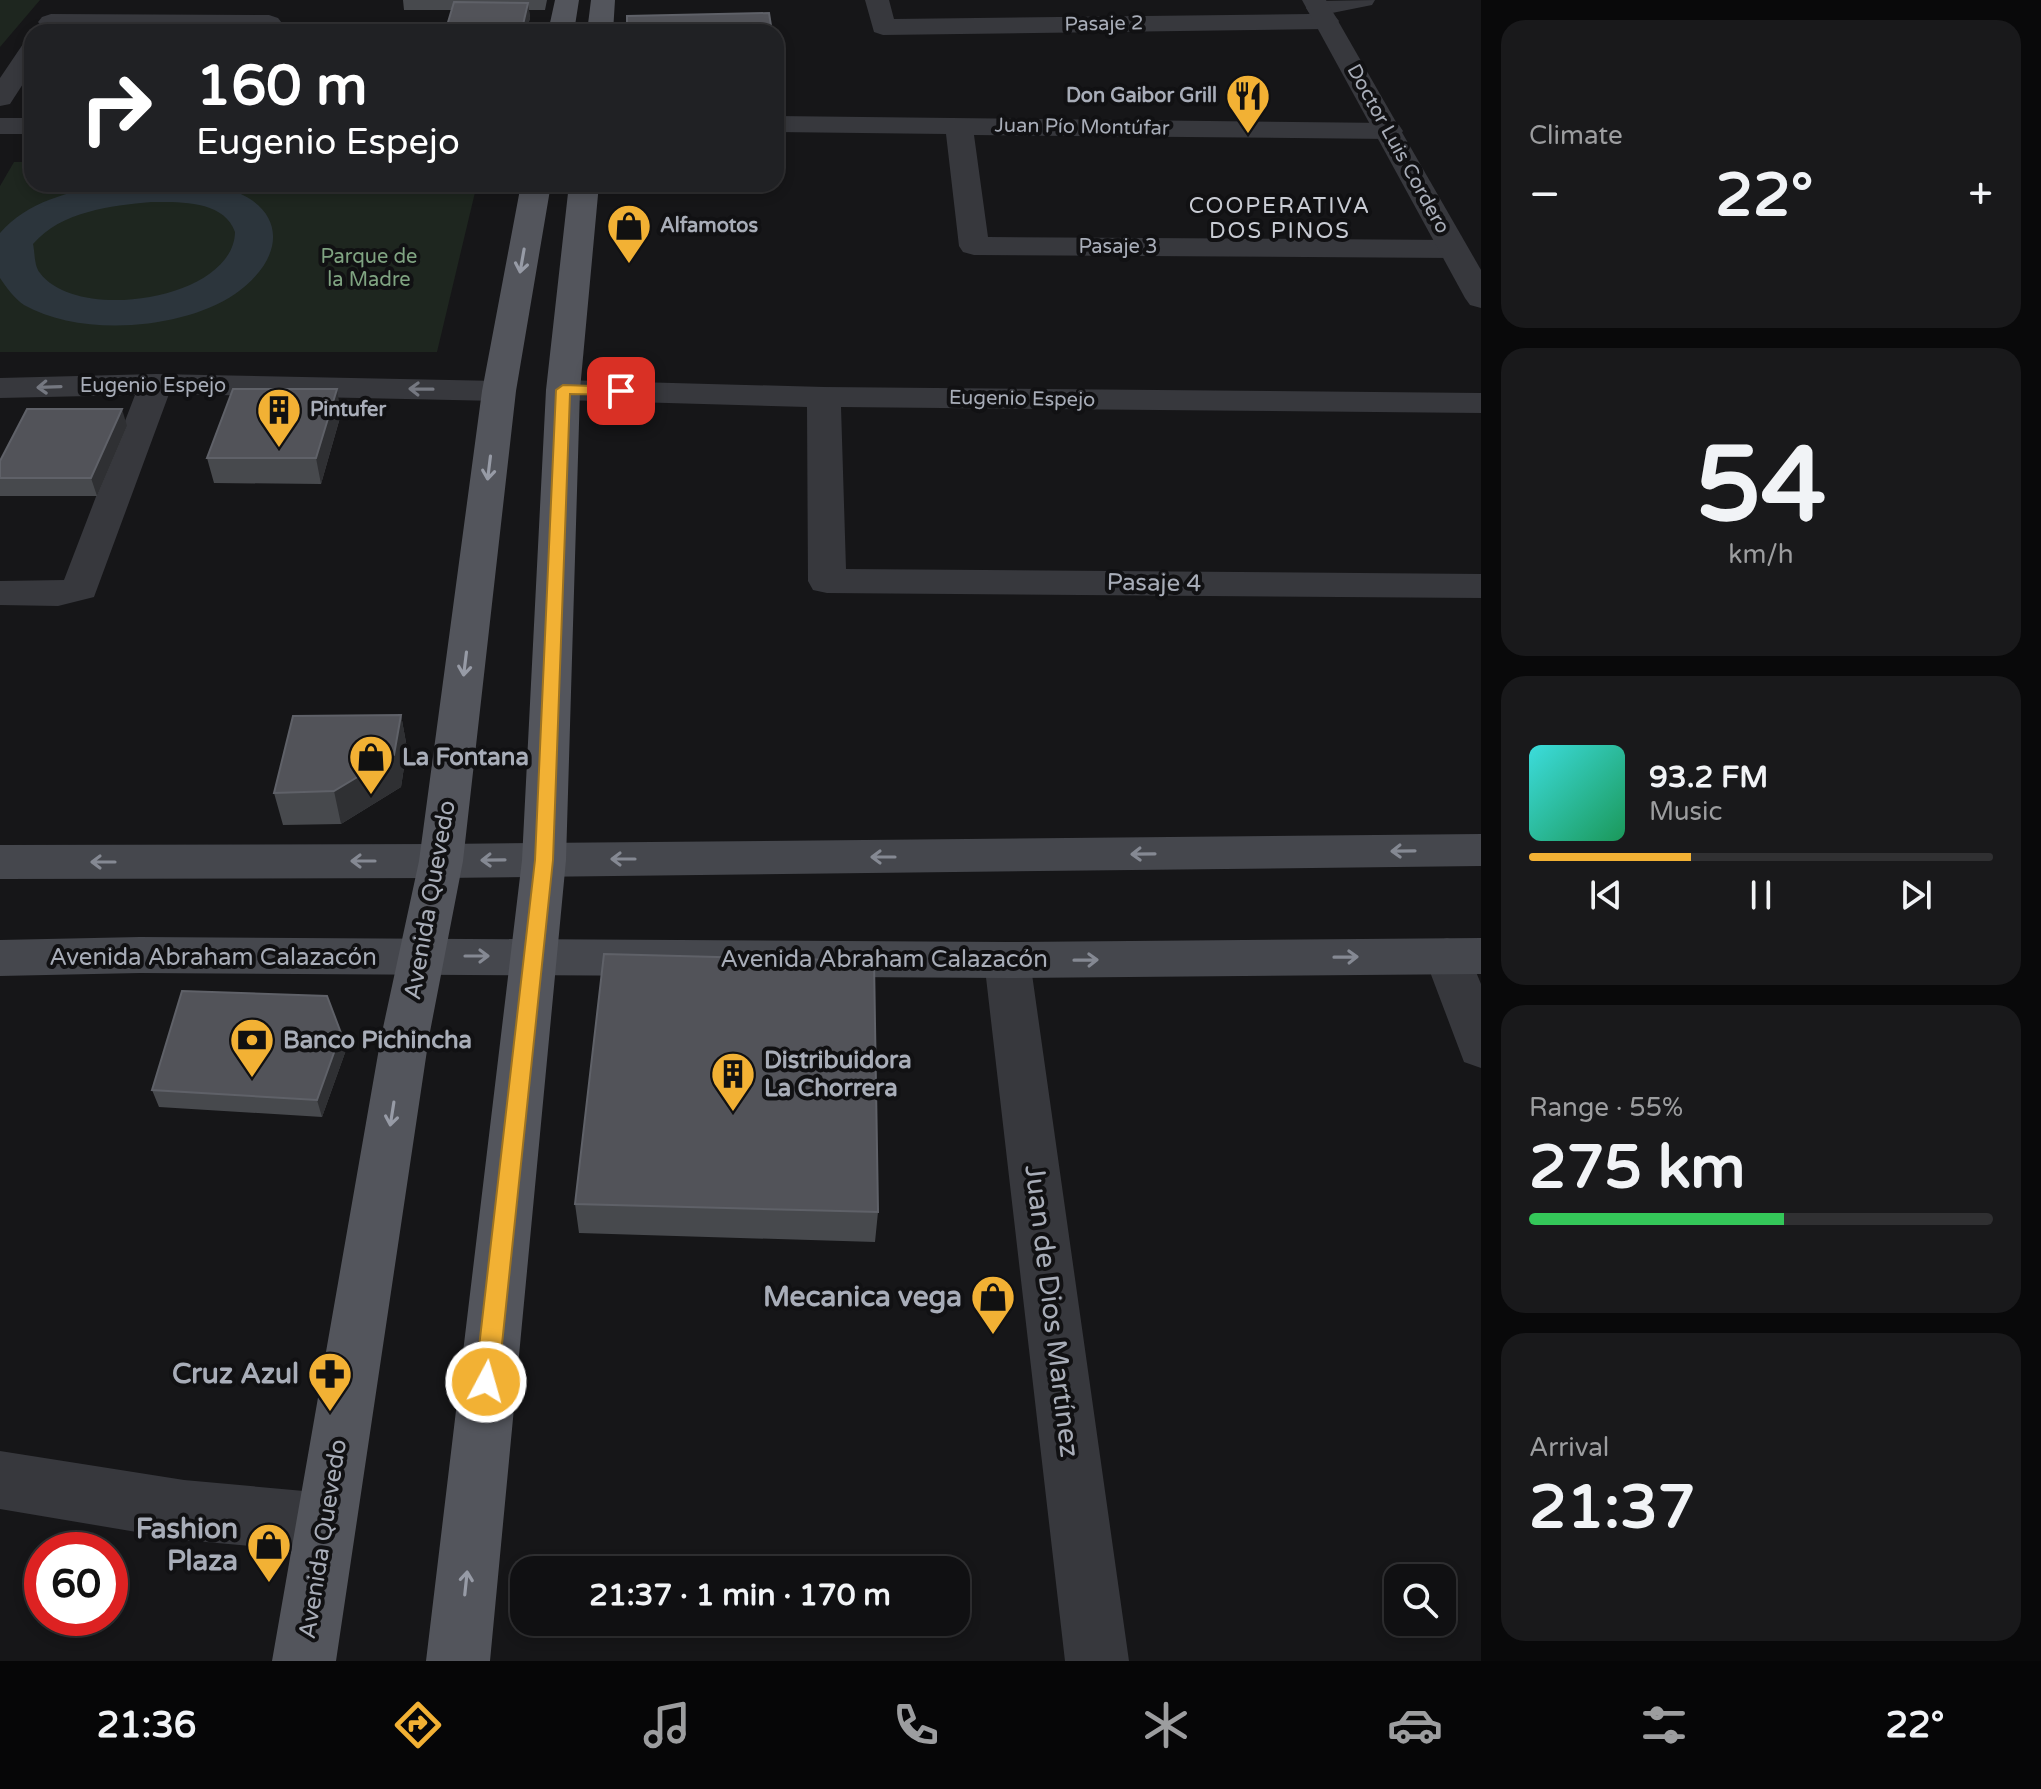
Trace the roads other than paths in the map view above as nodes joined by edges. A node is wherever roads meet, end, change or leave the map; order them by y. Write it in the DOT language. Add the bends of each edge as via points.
graph roads {
  1 [pos="66,0"];
  2 [pos="567,0"];
  3 [pos="603,0"];
  4 [pos="877,0"];
  5 [pos="1363,0"];
  6 [pos="1319,10"];
  7 [pos="269,23"];
  8 [pos="50,24"];
  9 [pos="214,24"];
  10 [pos="562,24"];
  11 [pos="601,24"];
  12 [pos="24,62"];
  13 [pos="0,98"];
  14 [pos="784,124"];
  15 [pos="0,126"];
  16 [pos="24,126"];
  17 [pos="959,126"];
  18 [pos="1389,131"];
  19 [pos="535,192"];
  20 [pos="583,192"];
  21 [pos="1453,249"];
  22 [pos="1481,298"];
  23 [pos="156,384"];
  24 [pos="0,388"];
  25 [pos="563,390"];
  26 [pos="499,391"];
  27 [pos="824,397"];
  28 [pos="1481,403"];
  29 [pos="1481,586"];
  30 [pos="0,593"];
  31 [pos="1481,850"];
  32 [pos="544,860"];
  33 [pos="441,861"];
  34 [pos="0,862"];
  35 [pos="423,956"];
  36 [pos="532,956"];
  37 [pos="1464,956"];
  38 [pos="0,958"];
  39 [pos="1007,960"];
  40 [pos="1481,1048"];
  41 [pos="0,1480"];
  42 [pos="326,1523"];
  43 [pos="304,1661"];
  44 [pos="458,1661"];
  45 [pos="1097,1661"];
  1 -- 8 [label="street"];
  2 -- 10 [label="main road"];
  3 -- 11 [label="main road"];
  4 -- 6 [label="street, Pasaje 2" via="883,27"];
  5 -- 6 [label="street, Pasaje 2"];
  6 -- 18 [label="street, Doctor Luis Cordero"];
  7 -- 9 [label="street"];
  12 -- 13 [label="street"];
  14 -- 17 [label="street, Juan Pío Montúfar"];
  15 -- 16 [label="street"];
  17 -- 18 [label="street, Juan Pío Montúfar"];
  17 -- 21 [label="street, Pasaje 3" via="974,246"];
  18 -- 21 [label="street, Doctor Luis Cordero"];
  19 -- 26 [label="main road, Avenida Quevedo, one-way"];
  20 -- 25 [label="main road"];
  21 -- 22 [label="street, Doctor Luis Cordero"];
  23 -- 24 [label="street, Eugenio Espejo, one-way"];
  26 -- 23 [label="street, Eugenio Espejo, one-way"];
  23 -- 30 [label="street" via="80,588 58,594"];
  25 -- 27 [label="street, Eugenio Espejo"];
  25 -- 32 [label="main road"];
  26 -- 33 [label="main road, Avenida Quevedo, one-way"];
  27 -- 28 [label="street, Eugenio Espejo"];
  27 -- 29 [label="street, Pasaje 4" via="827,581"];
  31 -- 32 [label="main road, one-way"];
  32 -- 33 [label="main road, one-way"];
  32 -- 36 [label="main road"];
  33 -- 34 [label="main road, one-way"];
  33 -- 35 [label="main road, Avenida Quevedo"];
  35 -- 36 [label="main road, Avenida Abraham Calazacón, one-way"];
  35 -- 38 [label="main road, Avenida Abraham Calazacón"];
  35 -- 42 [label="main road, Avenida Quevedo, one-way" via="405,1037"];
  36 -- 39 [label="main road, Avenida Abraham Calazacón"];
  44 -- 36 [label="main road, one-way"];
  39 -- 37 [label="main road, Avenida Abraham Calazacón, one-way"];
  37 -- 40 [label="street"];
  39 -- 45 [label="street, Juan de Dios Martínez"];
  41 -- 42 [label="street" via="184,1510"];
  42 -- 43 [label="main road, Avenida Quevedo"];
}
